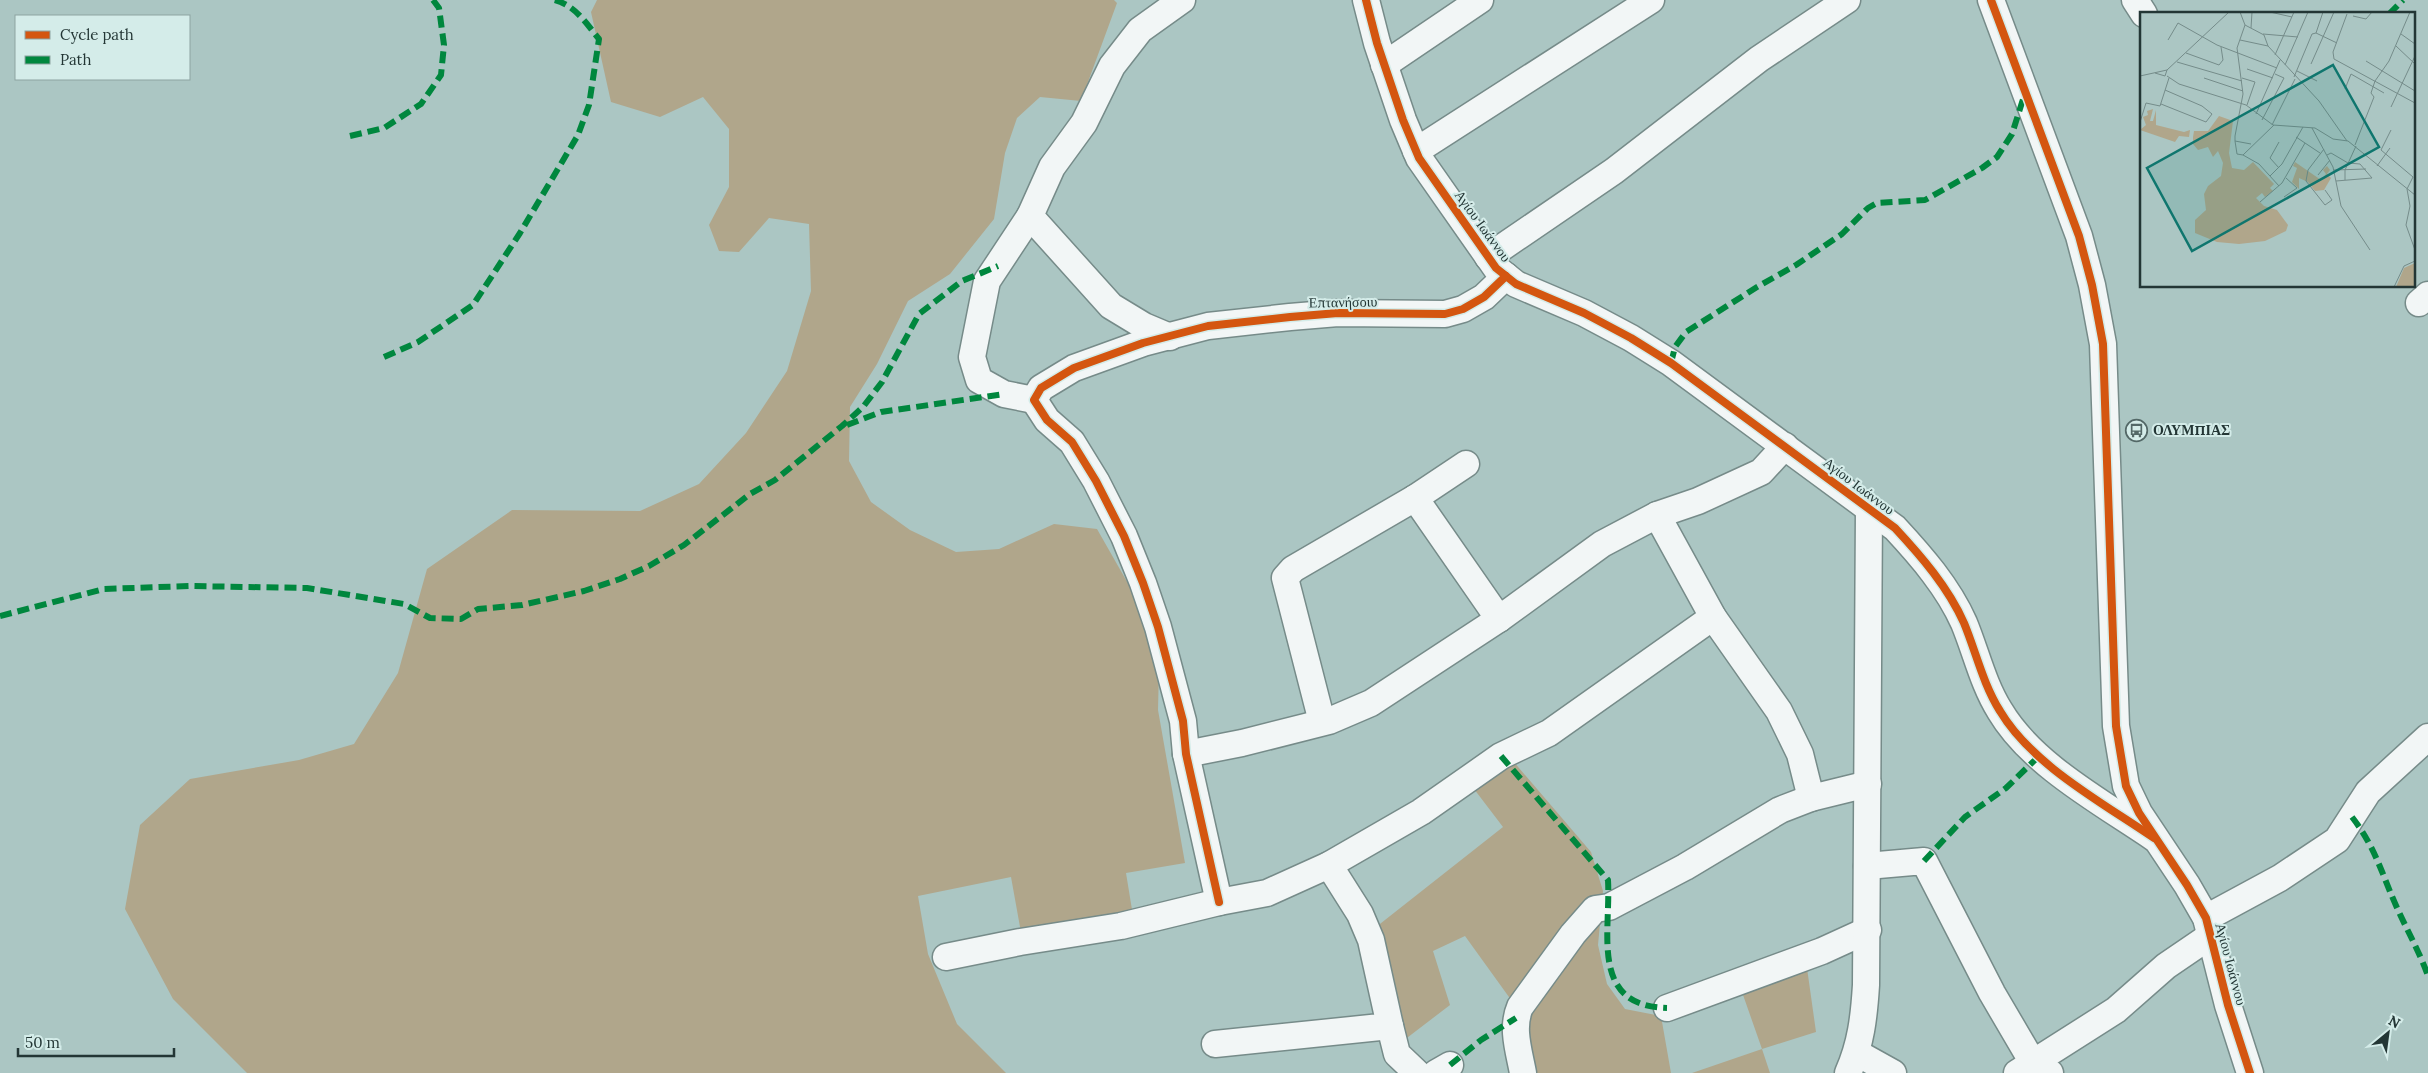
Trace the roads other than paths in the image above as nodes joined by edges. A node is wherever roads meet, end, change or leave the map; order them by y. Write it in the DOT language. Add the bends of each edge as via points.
graph roads {
  1 [pos="1182,0"];
  2 [pos="1366,0"];
  3 [pos="1480,0"];
  4 [pos="1650,0"];
  5 [pos="1847,0"];
  6 [pos="1991,0"];
  7 [pos="2135,0"];
  8 [pos="2143,12"];
  9 [pos="1384,65"];
  10 [pos="1416,151"];
  11 [pos="1030,216"];
  12 [pos="1488,257"];
  13 [pos="1506,276"];
  14 [pos="1170,337"];
  15 [pos="1034,400"];
  16 [pos="1785,446"];
  17 [pos="1466,464"];
  18 [pos="1416,498"];
  19 [pos="1869,508"];
  20 [pos="1657,515"];
  21 [pos="1713,618"];
  22 [pos="1499,619"];
  23 [pos="1322,722"];
  24 [pos="2428,737"];
  25 [pos="1186,754"];
  26 [pos="1868,784"];
  27 [pos="1811,798"];
  28 [pos="2154,838"];
  29 [pos="1329,865"];
  30 [pos="1867,866"];
  31 [pos="1219,902"];
  32 [pos="2208,927"];
  33 [pos="1868,930"];
  34 [pos="946,957"];
  35 [pos="1668,1008"];
  36 [pos="1390,1026"];
  37 [pos="1215,1044"];
  38 [pos="1852,1063"];
  39 [pos="2034,1070"];
  40 [pos="1416,1073"];
  41 [pos="1523,1073"];
  42 [pos="1893,1073"];
  43 [pos="2250,1073"];
  1 -- 11 [label="street" via="1140,30 1112,66 1084,123 1052,167"];
  2 -- 9 [label="street, Αγίου Ιωάννου"];
  3 -- 9 [label="street"];
  4 -- 10 [label="street"];
  5 -- 12 [label="street" via="1759,59 1614,171"];
  6 -- 28 [label="street" via="2079,236 2102,336 2116,726 2126,786"];
  7 -- 8 [label="street"];
  9 -- 10 [label="street, Αγίου Ιωάννου"];
  10 -- 12 [label="street, Αγίου Ιωάννου"];
  11 -- 14 [label="street" via="1111,306"];
  11 -- 15 [label="street" via="987,281 972,357 979,380 1004,394"];
  12 -- 13 [label="street, Αγίου Ιωάννου"];
  13 -- 14 [label="street, Επτανήσοιυ" via="1484,296 1463,309 1445,314 1290,316 1208,326"];
  13 -- 16 [label="street, Αγίου Ιωάννου" via="1516,284 1584,313 1631,338"];
  14 -- 15 [label="street, Επτανήσοιυ" via="1143,343 1074,368 1041,388"];
  15 -- 25 [label="street" via="1047,420 1072,442 1124,536 1158,627 1182,721"];
  16 -- 19 [label="street, Αγίου Ιωάννου"];
  16 -- 20 [label="street" via="1761,472 1698,501"];
  17 -- 18 [label="street"];
  18 -- 22 [label="street"];
  18 -- 23 [label="street" via="1293,569 1286,578"];
  19 -- 26 [label="street"];
  19 -- 28 [label="street, Αγίου Ιωάννου" via="1895,528 1924,559 1947,593 1963,622 2000,711 2020,739 2080,788"];
  20 -- 21 [label="street"];
  20 -- 22 [label="street" via="1602,544"];
  21 -- 27 [label="street" via="1779,711 1800,754"];
  21 -- 29 [label="street" via="1550,733 1501,756 1421,812"];
  22 -- 23 [label="street" via="1371,703"];
  23 -- 25 [label="street" via="1242,744"];
  24 -- 32 [label="street" via="2368,792 2338,840"];
  25 -- 31 [label="street"];
  26 -- 27 [label="street"];
  26 -- 30 [label="street"];
  27 -- 41 [label="street" via="1758,822 1685,867 1609,906 1595,909 1520,1007 1516,1028"];
  28 -- 32 [label="street, Αγίου Ιωάννου" via="2187,884"];
  29 -- 31 [label="street" via="1267,893"];
  29 -- 36 [label="street" via="1360,914 1371,940"];
  30 -- 33 [label="street"];
  30 -- 39 [label="street" via="1924,861"];
  31 -- 34 [label="street" via="1121,926"];
  32 -- 39 [label="street" via="2116,1010"];
  32 -- 43 [label="street, Αγίου Ιωάννου"];
  33 -- 35 [label="street" via="1822,951"];
  33 -- 38 [label="street" via="1864,1021"];
  36 -- 37 [label="street"];
  36 -- 40 [label="street" via="1397,1054"];
  38 -- 42 [label="street"];
}
